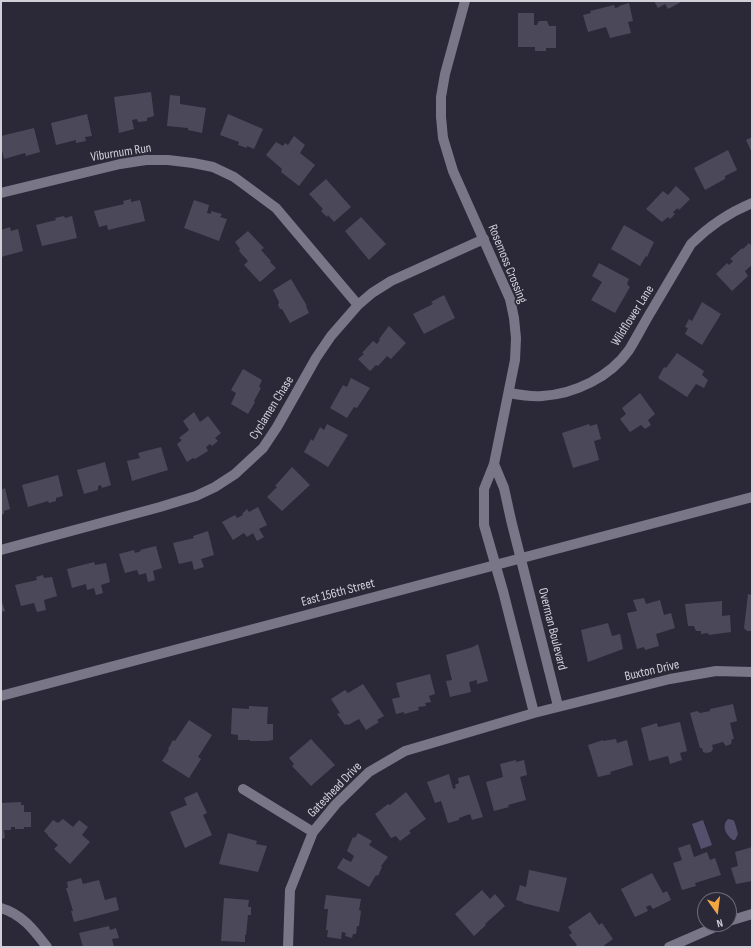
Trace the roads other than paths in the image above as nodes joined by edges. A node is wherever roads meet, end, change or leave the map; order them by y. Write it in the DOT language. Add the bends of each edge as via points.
graph roads {
  1 [pos="465,1"];
  2 [pos="1,192"];
  3 [pos="752,204"];
  4 [pos="484,239"];
  5 [pos="358,305"];
  6 [pos="509,393"];
  7 [pos="494,464"];
  8 [pos="752,497"];
  9 [pos="1,550"];
  10 [pos="521,558"];
  11 [pos="495,565"];
  12 [pos="752,672"];
  13 [pos="1,696"];
  14 [pos="558,706"];
  15 [pos="534,713"];
  16 [pos="243,789"];
  17 [pos="313,832"];
  18 [pos="1,908"];
  19 [pos="752,914"];
  20 [pos="737,919"];
  21 [pos="704,932"];
  22 [pos="47,947"];
  23 [pos="288,947"];
  24 [pos="669,947"];
  1 -- 4 [label="street, Rosemoss Crossing" via="445,74 441,117 443,138 453,171"];
  2 -- 5 [label="street, Viburnum Run" via="146,160 168,160 213,167 234,177 276,208"];
  3 -- 6 [label="street, Wildflower Lane" via="718,220 691,244 628,350 599,378 558,394 528,396"];
  4 -- 5 [label="street, Cyclamen Chase" via="392,281"];
  4 -- 6 [label="street, Rosemoss Crossing" via="510,299 514,318 515,360"];
  5 -- 9 [label="street, Cyclamen Chase" via="316,358 263,448 235,474 196,496"];
  6 -- 7 [label="street, Rosemoss Crossing"];
  7 -- 10 [label="street, Overman Boulevard" via="504,488"];
  7 -- 11 [label="street, Rosemoss Crossing" via="484,489 484,525"];
  8 -- 10 [label="street, East 156th Street"];
  10 -- 11 [label="street, East 156th Street"];
  10 -- 14 [label="street, Overman Boulevard"];
  11 -- 13 [label="street, East 156th Street"];
  11 -- 15 [label="street, Rosemoss Crossing"];
  12 -- 14 [label="street, Buxton Drive" via="716,671 670,679"];
  14 -- 15 [label="street, Gateshead Drive"];
  15 -- 17 [label="street, Gateshead Drive" via="405,751 369,772 336,804"];
  16 -- 17 [label="street"];
  17 -- 23 [label="street, Gateshead Drive" via="290,890"];
  18 -- 22 [label="street" via="29,924"];
  19 -- 20 [label="street"];
  21 -- 24 [label="street"];
}
